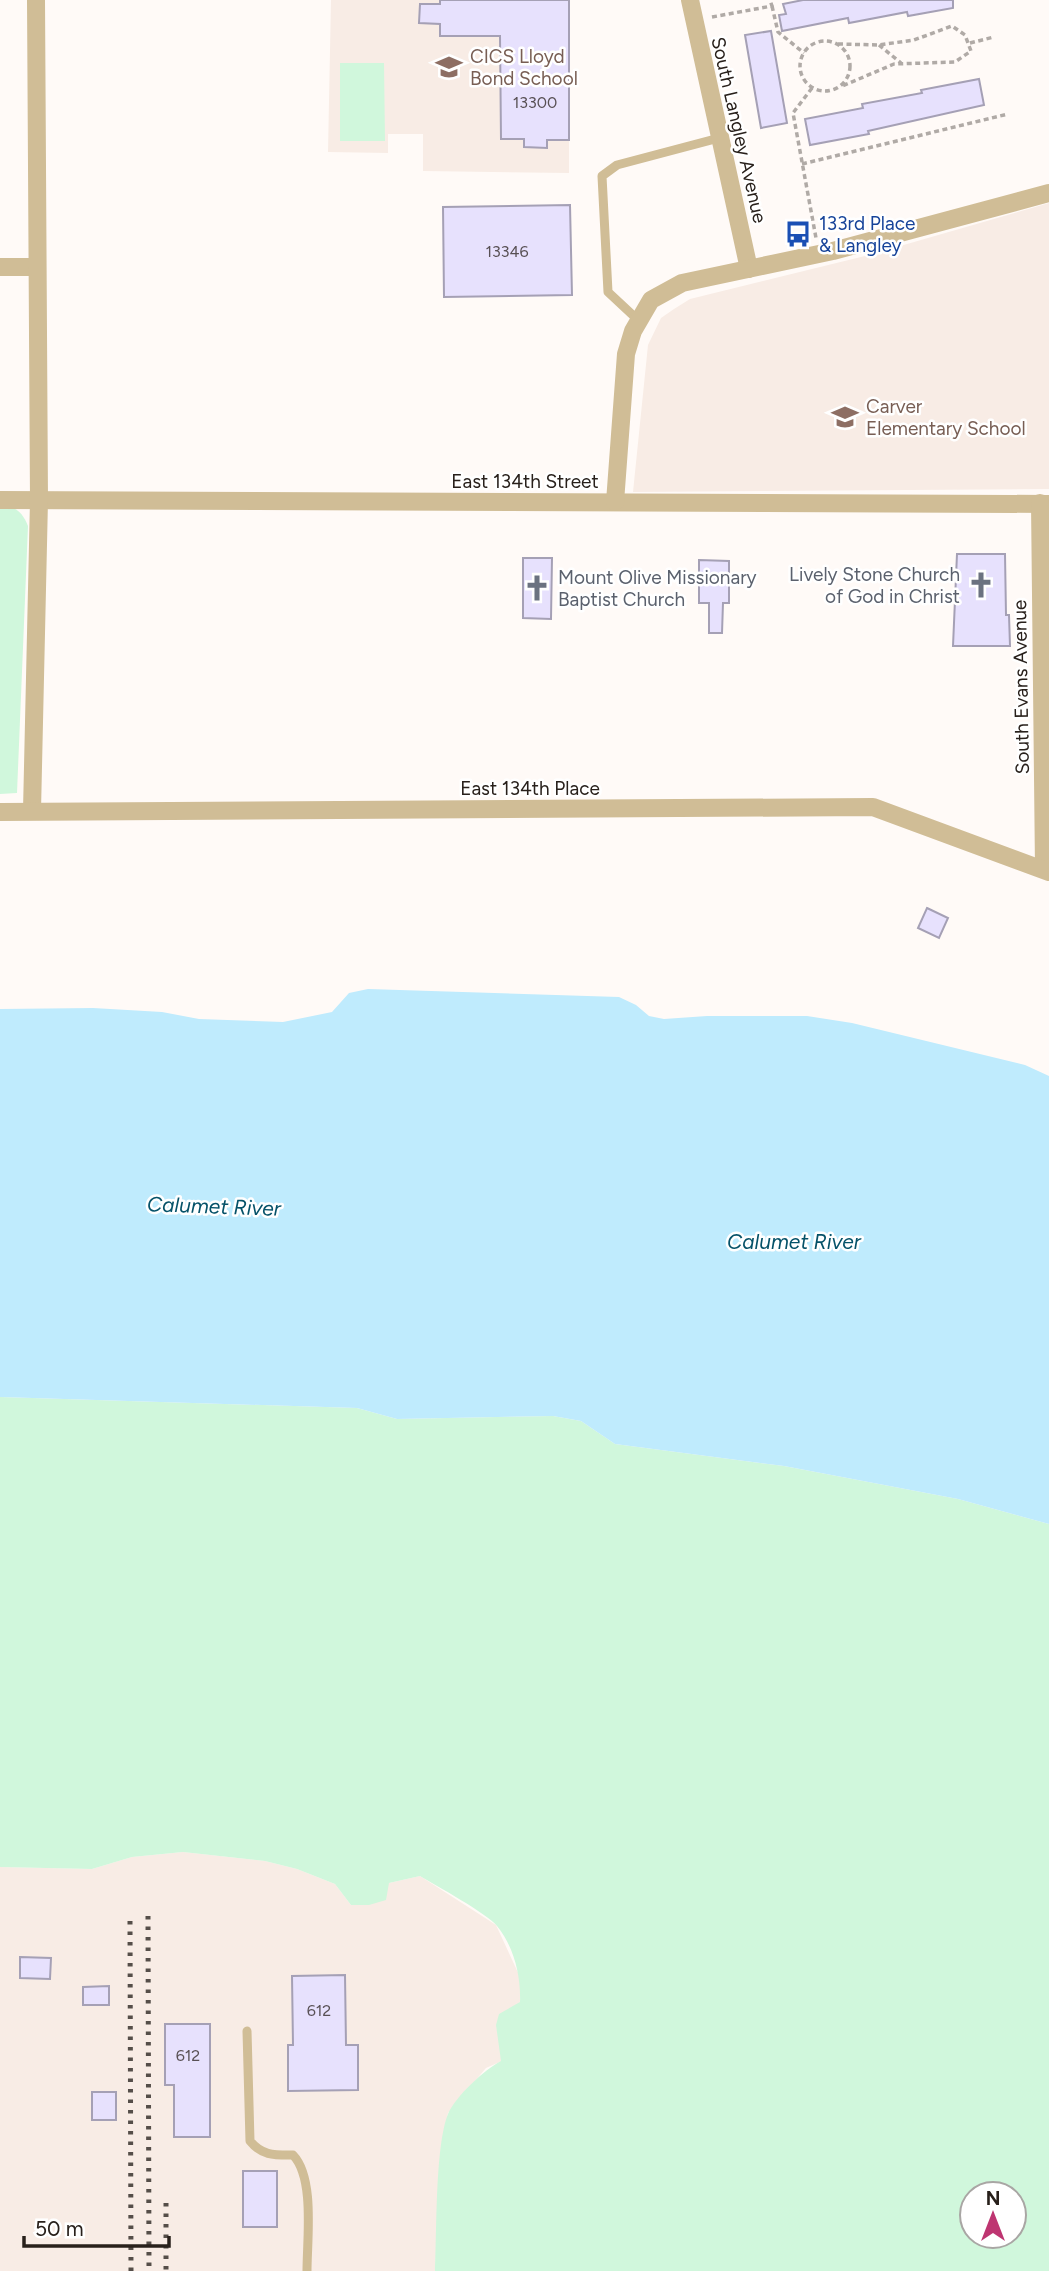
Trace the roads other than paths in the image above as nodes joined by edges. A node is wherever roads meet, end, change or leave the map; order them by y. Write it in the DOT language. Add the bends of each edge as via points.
graph roads {
  1 [pos="36,0"];
  2 [pos="690,0"];
  3 [pos="719,138"];
  4 [pos="1049,193"];
  5 [pos="0,267"];
  6 [pos="35,267"];
  7 [pos="749,269"];
  8 [pos="638,320"];
  9 [pos="0,500"];
  10 [pos="39,500"];
  11 [pos="615,502"];
  12 [pos="1044,503"];
  13 [pos="32,811"];
  14 [pos="0,812"];
  15 [pos="1046,871"];
  16 [pos="247,2031"];
  17 [pos="307,2271"];
  1 -- 6 [label="street"];
  2 -- 3 [label="street, South Langley Avenue"];
  3 -- 7 [label="street, South Langley Avenue"];
  3 -- 8 [label="lane" via="617,165 602,176 608,292"];
  4 -- 7 [label="street"];
  5 -- 6 [label="street"];
  6 -- 10 [label="street"];
  7 -- 8 [label="street" via="664,291 651,300"];
  8 -- 11 [label="street" via="626,354"];
  9 -- 10 [label="street, East 134th Street"];
  10 -- 11 [label="street, East 134th Street"];
  10 -- 13 [label="street"];
  11 -- 12 [label="street, East 134th Street"];
  12 -- 15 [label="street, South Evans Avenue"];
  13 -- 14 [label="street, East 134th Place"];
  13 -- 15 [label="street, East 134th Place" via="873,807"];
  16 -- 17 [label="lane" via="250,2141 258,2150 293,2155 300,2162 306,2177"];
}
